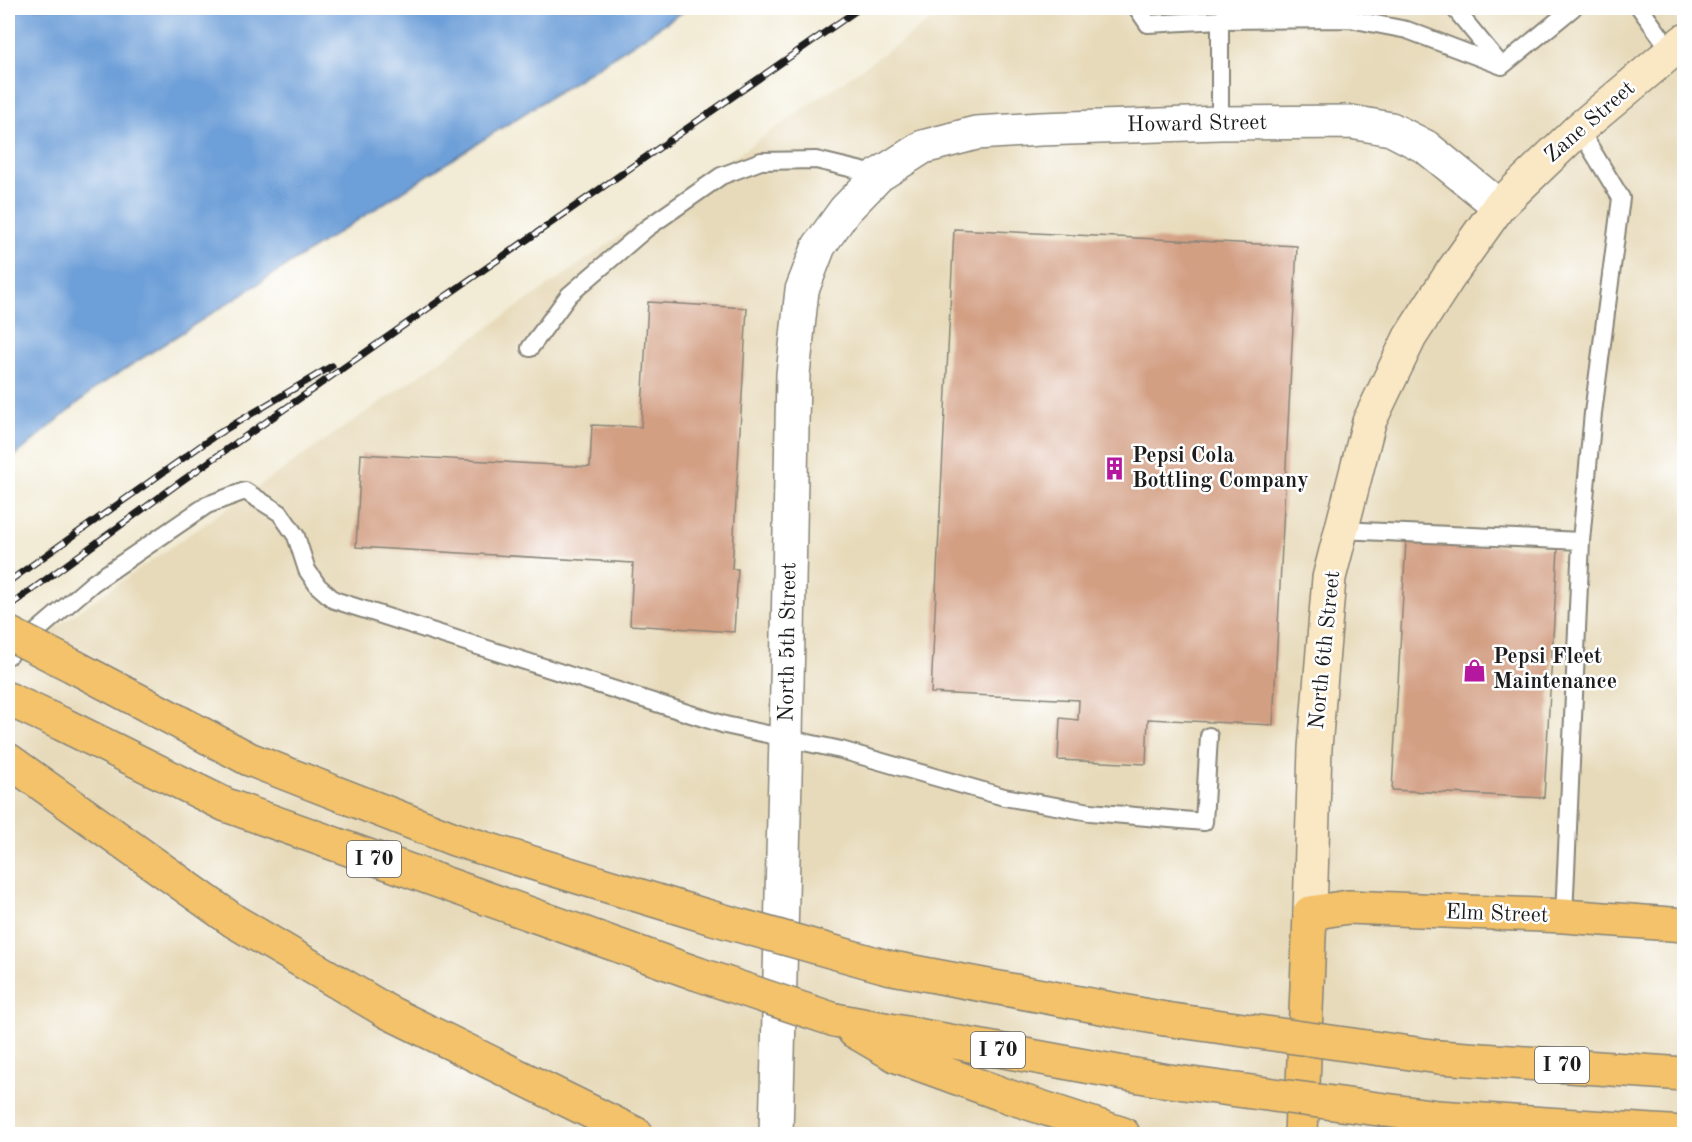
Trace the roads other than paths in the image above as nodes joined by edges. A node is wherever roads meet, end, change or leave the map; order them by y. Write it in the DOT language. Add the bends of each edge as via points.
graph roads {
  1 [pos="1137,8"];
  2 [pos="1235,8"];
  3 [pos="1454,8"];
  4 [pos="1573,8"];
  5 [pos="1640,8"];
  6 [pos="1220,20"];
  7 [pos="1678,46"];
  8 [pos="1502,66"];
  9 [pos="1220,123"];
  10 [pos="1579,129"];
  11 [pos="879,175"];
  12 [pos="1498,206"];
  13 [pos="530,348"];
  14 [pos="1340,530"];
  15 [pos="1581,541"];
  16 [pos="8,633"];
  17 [pos="8,656"];
  18 [pos="8,699"];
  19 [pos="1209,736"];
  20 [pos="786,737"];
  21 [pos="13,764"];
  22 [pos="1310,913"];
  23 [pos="1564,916"];
  24 [pos="1684,925"];
  25 [pos="835,1020"];
  26 [pos="1684,1074"];
  27 [pos="1684,1132"];
  28 [pos="636,1134"];
  29 [pos="776,1134"];
  30 [pos="1123,1134"];
  31 [pos="1301,1134"];
  1 -- 6 [label="lane" via="1148,24"];
  2 -- 6 [label="lane"];
  3 -- 8 [label="lane"];
  4 -- 8 [label="lane"];
  5 -- 7 [label="lane"];
  6 -- 8 [label="lane" via="1350,20 1407,30"];
  6 -- 9 [label="lane"];
  7 -- 10 [label="main road, Zane Street"];
  9 -- 11 [label="street, Howard Street" via="976,133 923,147"];
  9 -- 12 [label="street, Howard Street" via="1351,122 1390,129 1426,147"];
  10 -- 12 [label="main road, Zane Street"];
  10 -- 15 [label="lane" via="1620,198"];
  11 -- 13 [label="lane" via="816,160 761,161 721,176 647,228 569,296"];
  11 -- 20 [label="street, North 5th Street" via="845,210 819,246 801,290 793,374"];
  12 -- 14 [label="main road, North 6th Street" via="1410,337 1388,380 1369,422"];
  14 -- 15 [label="lane"];
  14 -- 22 [label="main road, North 6th Street" via="1329,578 1316,737"];
  15 -- 23 [label="lane"];
  16 -- 26 [label="main road, I 70, bridge" via="249,759 454,839 887,967 1165,1019 1439,1057"];
  17 -- 20 [label="lane" via="93,583 207,505 245,491 280,513 296,536 307,570 334,600 725,725"];
  18 -- 25 [label="main road, I 70, bridge" via="226,806"];
  19 -- 20 [label="lane" via="1204,822 1090,812 1004,797"];
  20 -- 29 [label="street, North 5th Street"];
  21 -- 28 [label="main road" via="234,921 388,1012"];
  22 -- 23 [label="main road, Elm Street" via="1348,908"];
  22 -- 31 [label="main road, North 6th Street"];
  23 -- 24 [label="main road, Elm Street"];
  25 -- 27 [label="main road, I 70, bridge" via="1162,1080 1438,1117"];
  25 -- 30 [label="main road" via="897,1056"];
}
